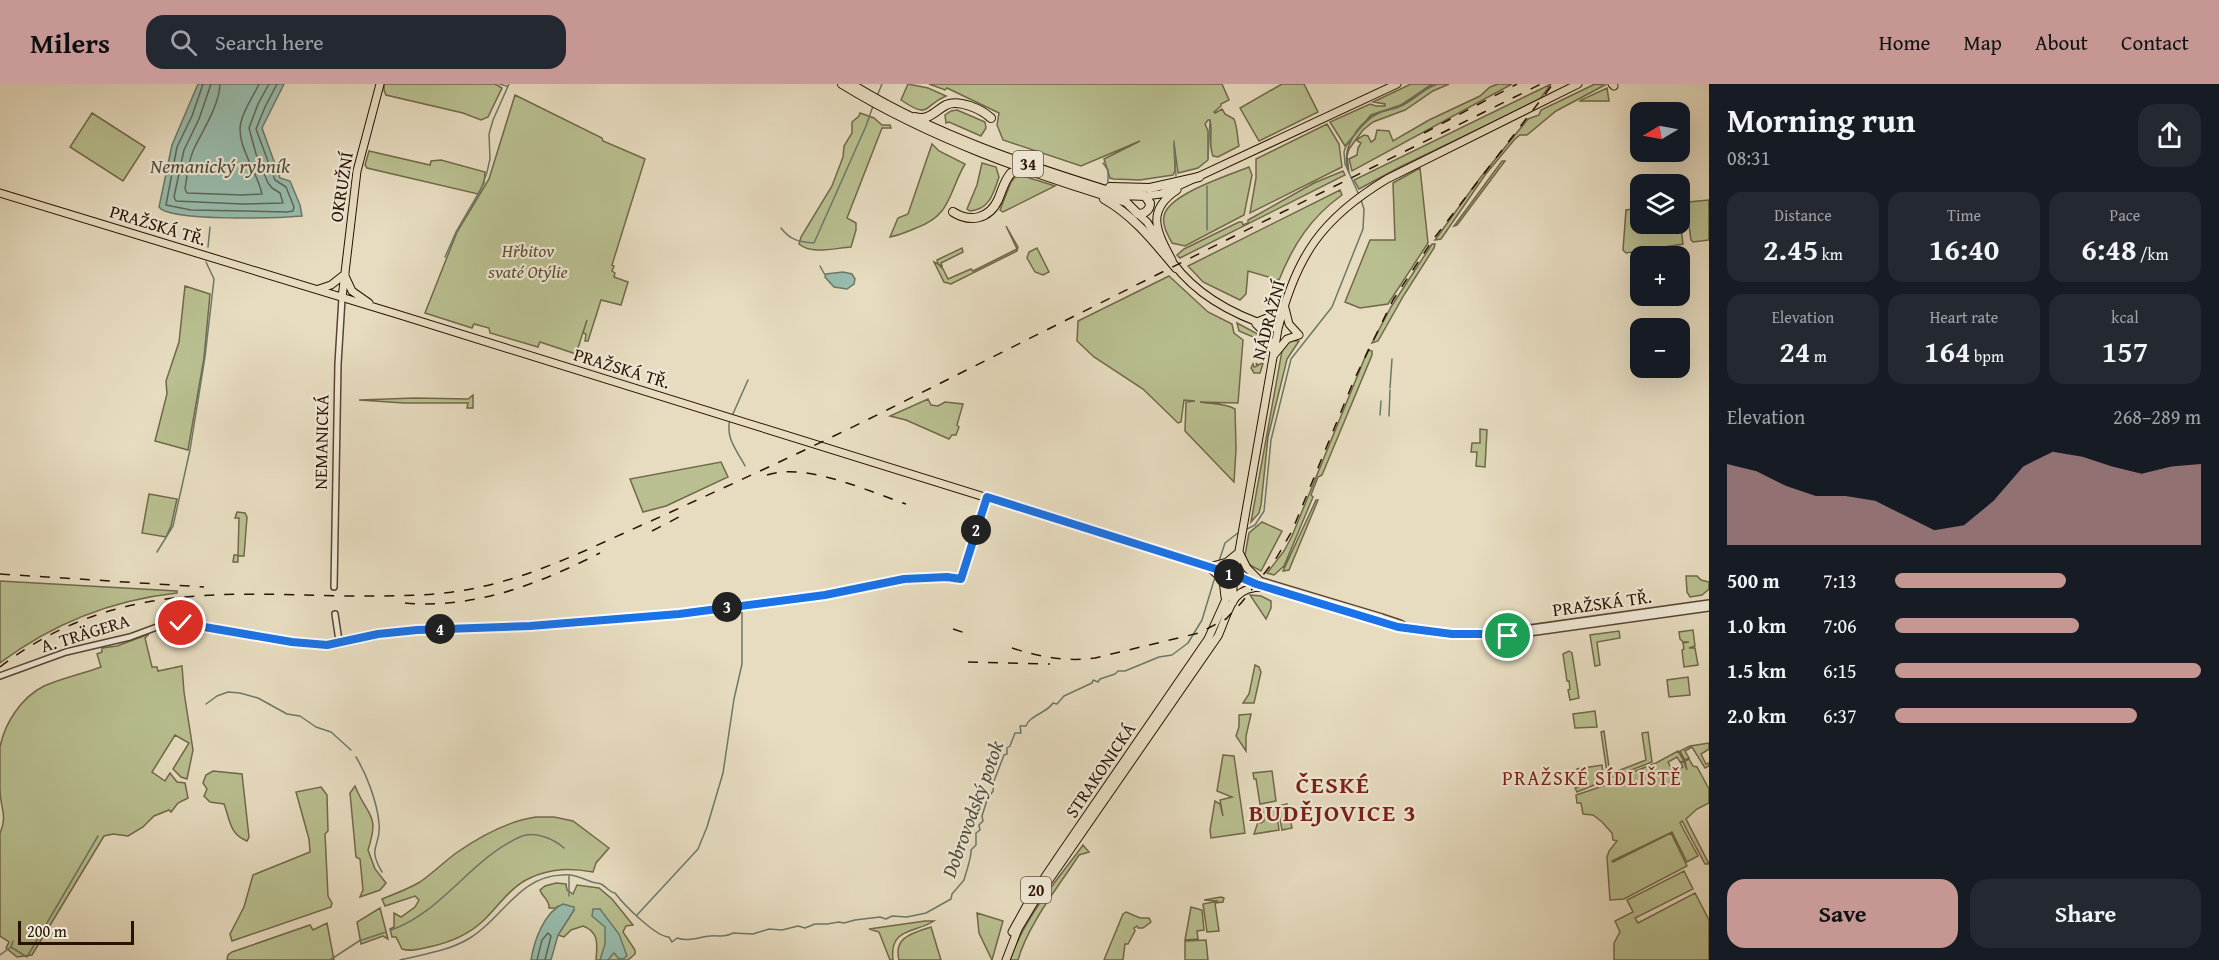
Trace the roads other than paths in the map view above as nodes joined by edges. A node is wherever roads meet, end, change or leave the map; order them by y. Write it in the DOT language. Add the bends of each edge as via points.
graph roads {
  1 [pos="380,84"];
  2 [pos="843,84"];
  3 [pos="851,84"];
  4 [pos="1397,84"];
  5 [pos="1578,84"];
  6 [pos="866,96"];
  7 [pos="882,105"];
  8 [pos="941,108"];
  9 [pos="903,114"];
  10 [pos="991,118"];
  11 [pos="962,141"];
  12 [pos="979,153"];
  13 [pos="1035,172"];
  14 [pos="1198,177"];
  15 [pos="1005,182"];
  16 [pos="1083,185"];
  17 [pos="0,193"];
  18 [pos="1161,194"];
  19 [pos="1140,196"];
  20 [pos="1131,205"];
  21 [pos="1149,208"];
  22 [pos="953,212"];
  23 [pos="1138,214"];
  24 [pos="1156,237"];
  25 [pos="1176,268"];
  26 [pos="345,274"];
  27 [pos="317,290"];
  28 [pos="342,298"];
  29 [pos="1285,302"];
  30 [pos="379,308"];
  31 [pos="1255,322"];
  32 [pos="1278,329"];
  33 [pos="1272,360"];
  34 [pos="987,497"];
  35 [pos="1239,552"];
  36 [pos="1215,569"];
  37 [pos="1235,575"];
  38 [pos="1261,583"];
  39 [pos="1233,585"];
  40 [pos="334,587"];
  41 [pos="1225,598"];
  42 [pos="1233,602"];
  43 [pos="1709,603"];
  44 [pos="1709,608"];
  45 [pos="335,614"];
  46 [pos="1617,620"];
  47 [pos="339,641"];
  48 [pos="0,676"];
  49 [pos="1002,960"];
  50 [pos="1006,960"];
  1 -- 26 [label="main road, OKRUŽNÍ" via="357,171"];
  2 -- 6 [label="highway, 34"];
  3 -- 6 [label="highway, 34"];
  4 -- 14 [label="main road"];
  5 -- 29 [label="main road, NÁDRAŽNÍ" via="1364,193 1319,233"];
  6 -- 7 [label="highway, 34"];
  7 -- 9 [label="highway, 34"];
  7 -- 12 [label="highway, 34" via="927,131"];
  8 -- 9 [label="highway" via="923,118"];
  8 -- 10 [label="highway" via="963,104"];
  8 -- 11 [label="highway" via="940,126"];
  9 -- 11 [label="highway, 34"];
  11 -- 16 [label="highway, 34"];
  12 -- 13 [label="highway, 34"];
  12 -- 15 [label="highway" via="1004,166"];
  13 -- 15 [label="highway" via="1016,171"];
  13 -- 16 [label="highway, 34"];
  14 -- 16 [label="highway" via="1135,189"];
  14 -- 18 [label="main road"];
  14 -- 25 [label="main road" via="1165,200 1157,215 1160,236"];
  15 -- 22 [label="highway" via="993,208 985,215 973,219"];
  16 -- 19 [label="highway, 34"];
  16 -- 20 [label="highway, 34"];
  16 -- 25 [label="highway, 34" via="1130,216"];
  17 -- 27 [label="main road, PRAŽSKÁ TŘ."];
  18 -- 19 [label="main road"];
  18 -- 21 [label="main road"];
  19 -- 20 [label="highway"];
  19 -- 21 [label="highway, 34" via="1149,200"];
  20 -- 23 [label="highway, 34"];
  21 -- 23 [label="highway"];
  21 -- 24 [label="main road, 34"];
  23 -- 24 [label="main road, 34"];
  24 -- 25 [label="main road, 34"];
  25 -- 31 [label="main road, 34" via="1198,289"];
  26 -- 27 [label="main road"];
  26 -- 28 [label="main road, OKRUŽNÍ"];
  26 -- 30 [label="main road" via="352,292"];
  27 -- 28 [label="main road, PRAŽSKÁ TŘ."];
  28 -- 30 [label="main road, PRAŽSKÁ TŘ."];
  28 -- 40 [label="street, NEMANICKÁ"];
  29 -- 31 [label="main road" via="1272,316"];
  29 -- 32 [label="main road, NÁDRAŽNÍ"];
  29 -- 33 [label="main road" via="1288,321 1299,335 1285,340"];
  30 -- 34 [label="main road, PRAŽSKÁ TŘ."];
  31 -- 32 [label="main road, 34"];
  31 -- 33 [label="main road" via="1270,338"];
  32 -- 33 [label="main road, NÁDRAŽNÍ"];
  33 -- 35 [label="main road, NÁDRAŽNÍ"];
  34 -- 36 [label="main road, PRAŽSKÁ TŘ."];
  34 -- 47 [label="street, A. TRÄGERA" via="961,579 904,579 825,595 679,614 417,630"];
  35 -- 36 [label="main road"];
  35 -- 37 [label="main road, NÁDRAŽNÍ"];
  35 -- 38 [label="main road" via="1246,568"];
  36 -- 37 [label="main road, PRAŽSKÁ TŘ."];
  36 -- 41 [label="main road" via="1225,584"];
  37 -- 38 [label="street, PRAŽSKÁ TŘ."];
  37 -- 39 [label="main road"];
  38 -- 42 [label="main road" via="1239,593"];
  38 -- 46 [label="street, PRAŽSKÁ TŘ." via="1442,634 1508,636"];
  39 -- 41 [label="main road, 20"];
  39 -- 42 [label="main road, 20"];
  41 -- 49 [label="main road, STRAKONICKÁ / 20" via="1208,639 1032,896 1014,927"];
  42 -- 50 [label="main road, STRAKONICKÁ / 20" via="1218,636 1047,883 1018,929"];
  43 -- 46 [label="street, PRAŽSKÁ TŘ."];
  44 -- 46 [label="street, PRAŽSKÁ TŘ."];
  45 -- 47 [label="street"];
  47 -- 48 [label="street, A. TRÄGERA" via="317,645 186,623 165,624 66,652"];
}
